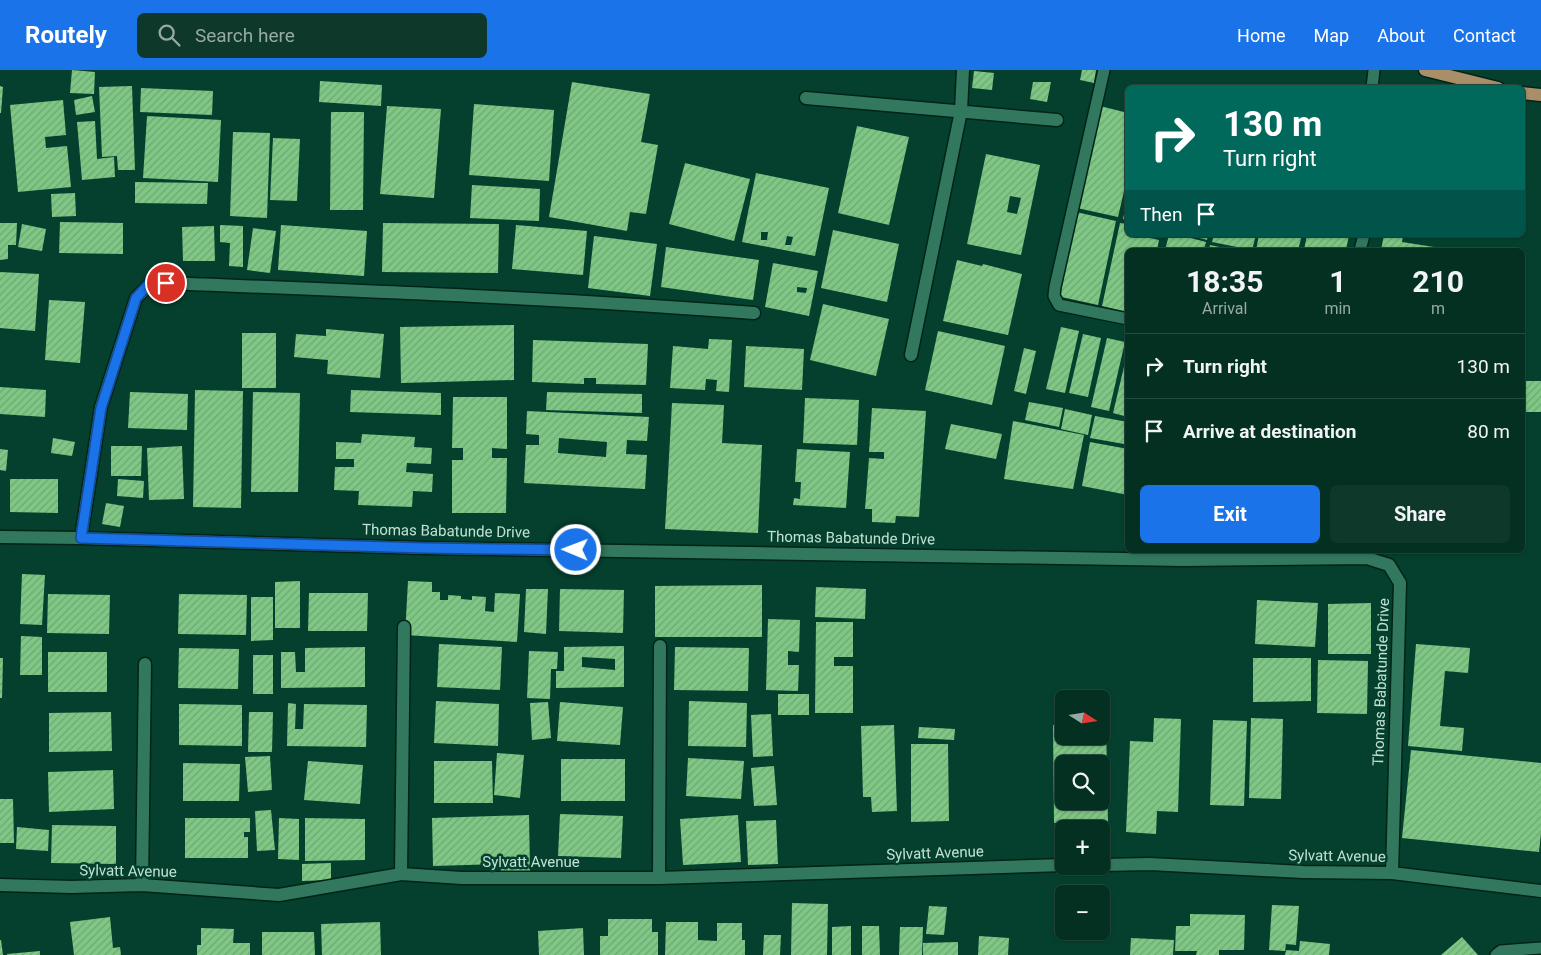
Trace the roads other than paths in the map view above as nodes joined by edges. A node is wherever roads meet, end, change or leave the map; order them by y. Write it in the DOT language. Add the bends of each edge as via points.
graph roads {
  1 [pos="963,70"];
  2 [pos="1104,70"];
  3 [pos="1374,70"];
  4 [pos="1425,70"];
  5 [pos="1372,85"];
  6 [pos="1486,85"];
  7 [pos="1525,93"];
  8 [pos="1541,95"];
  9 [pos="806,98"];
  10 [pos="961,111"];
  11 [pos="1057,120"];
  12 [pos="754,313"];
  13 [pos="1125,318"];
  14 [pos="912,355"];
  15 [pos="0,537"];
  16 [pos="81,538"];
  17 [pos="404,627"];
  18 [pos="660,646"];
  19 [pos="146,664"];
  20 [pos="1055,865"];
  21 [pos="1110,865"];
  22 [pos="1392,873"];
  23 [pos="401,874"];
  24 [pos="658,878"];
  25 [pos="0,885"];
  26 [pos="142,885"];
  27 [pos="1541,891"];
  28 [pos="1541,948"];
  29 [pos="1496,955"];
  1 -- 10 [label="street"];
  2 -- 13 [label="lane" via="1054,296 1059,305"];
  3 -- 5 [label="lane"];
  4 -- 6 [label="main road"];
  7 -- 8 [label="main road"];
  9 -- 10 [label="street"];
  10 -- 11 [label="street"];
  10 -- 14 [label="street"];
  12 -- 16 [label="street" via="407,292 149,284 136,298 101,408"];
  15 -- 16 [label="street, Thomas Babatunde Drive"];
  16 -- 22 [label="street, Thomas Babatunde Drive" via="425,548 1173,560 1367,558 1389,565 1400,583"];
  17 -- 23 [label="street"];
  18 -- 24 [label="street"];
  19 -- 26 [label="street"];
  20 -- 24 [label="street, Sylvatt Avenue"];
  21 -- 22 [label="street, Sylvatt Avenue"];
  22 -- 27 [label="street, Sylvatt Avenue"];
  23 -- 24 [label="street, Sylvatt Avenue" via="462,878"];
  23 -- 26 [label="street, Sylvatt Avenue" via="279,895"];
  25 -- 26 [label="street, Sylvatt Avenue"];
  28 -- 29 [label="lane" via="1501,951"];
}
